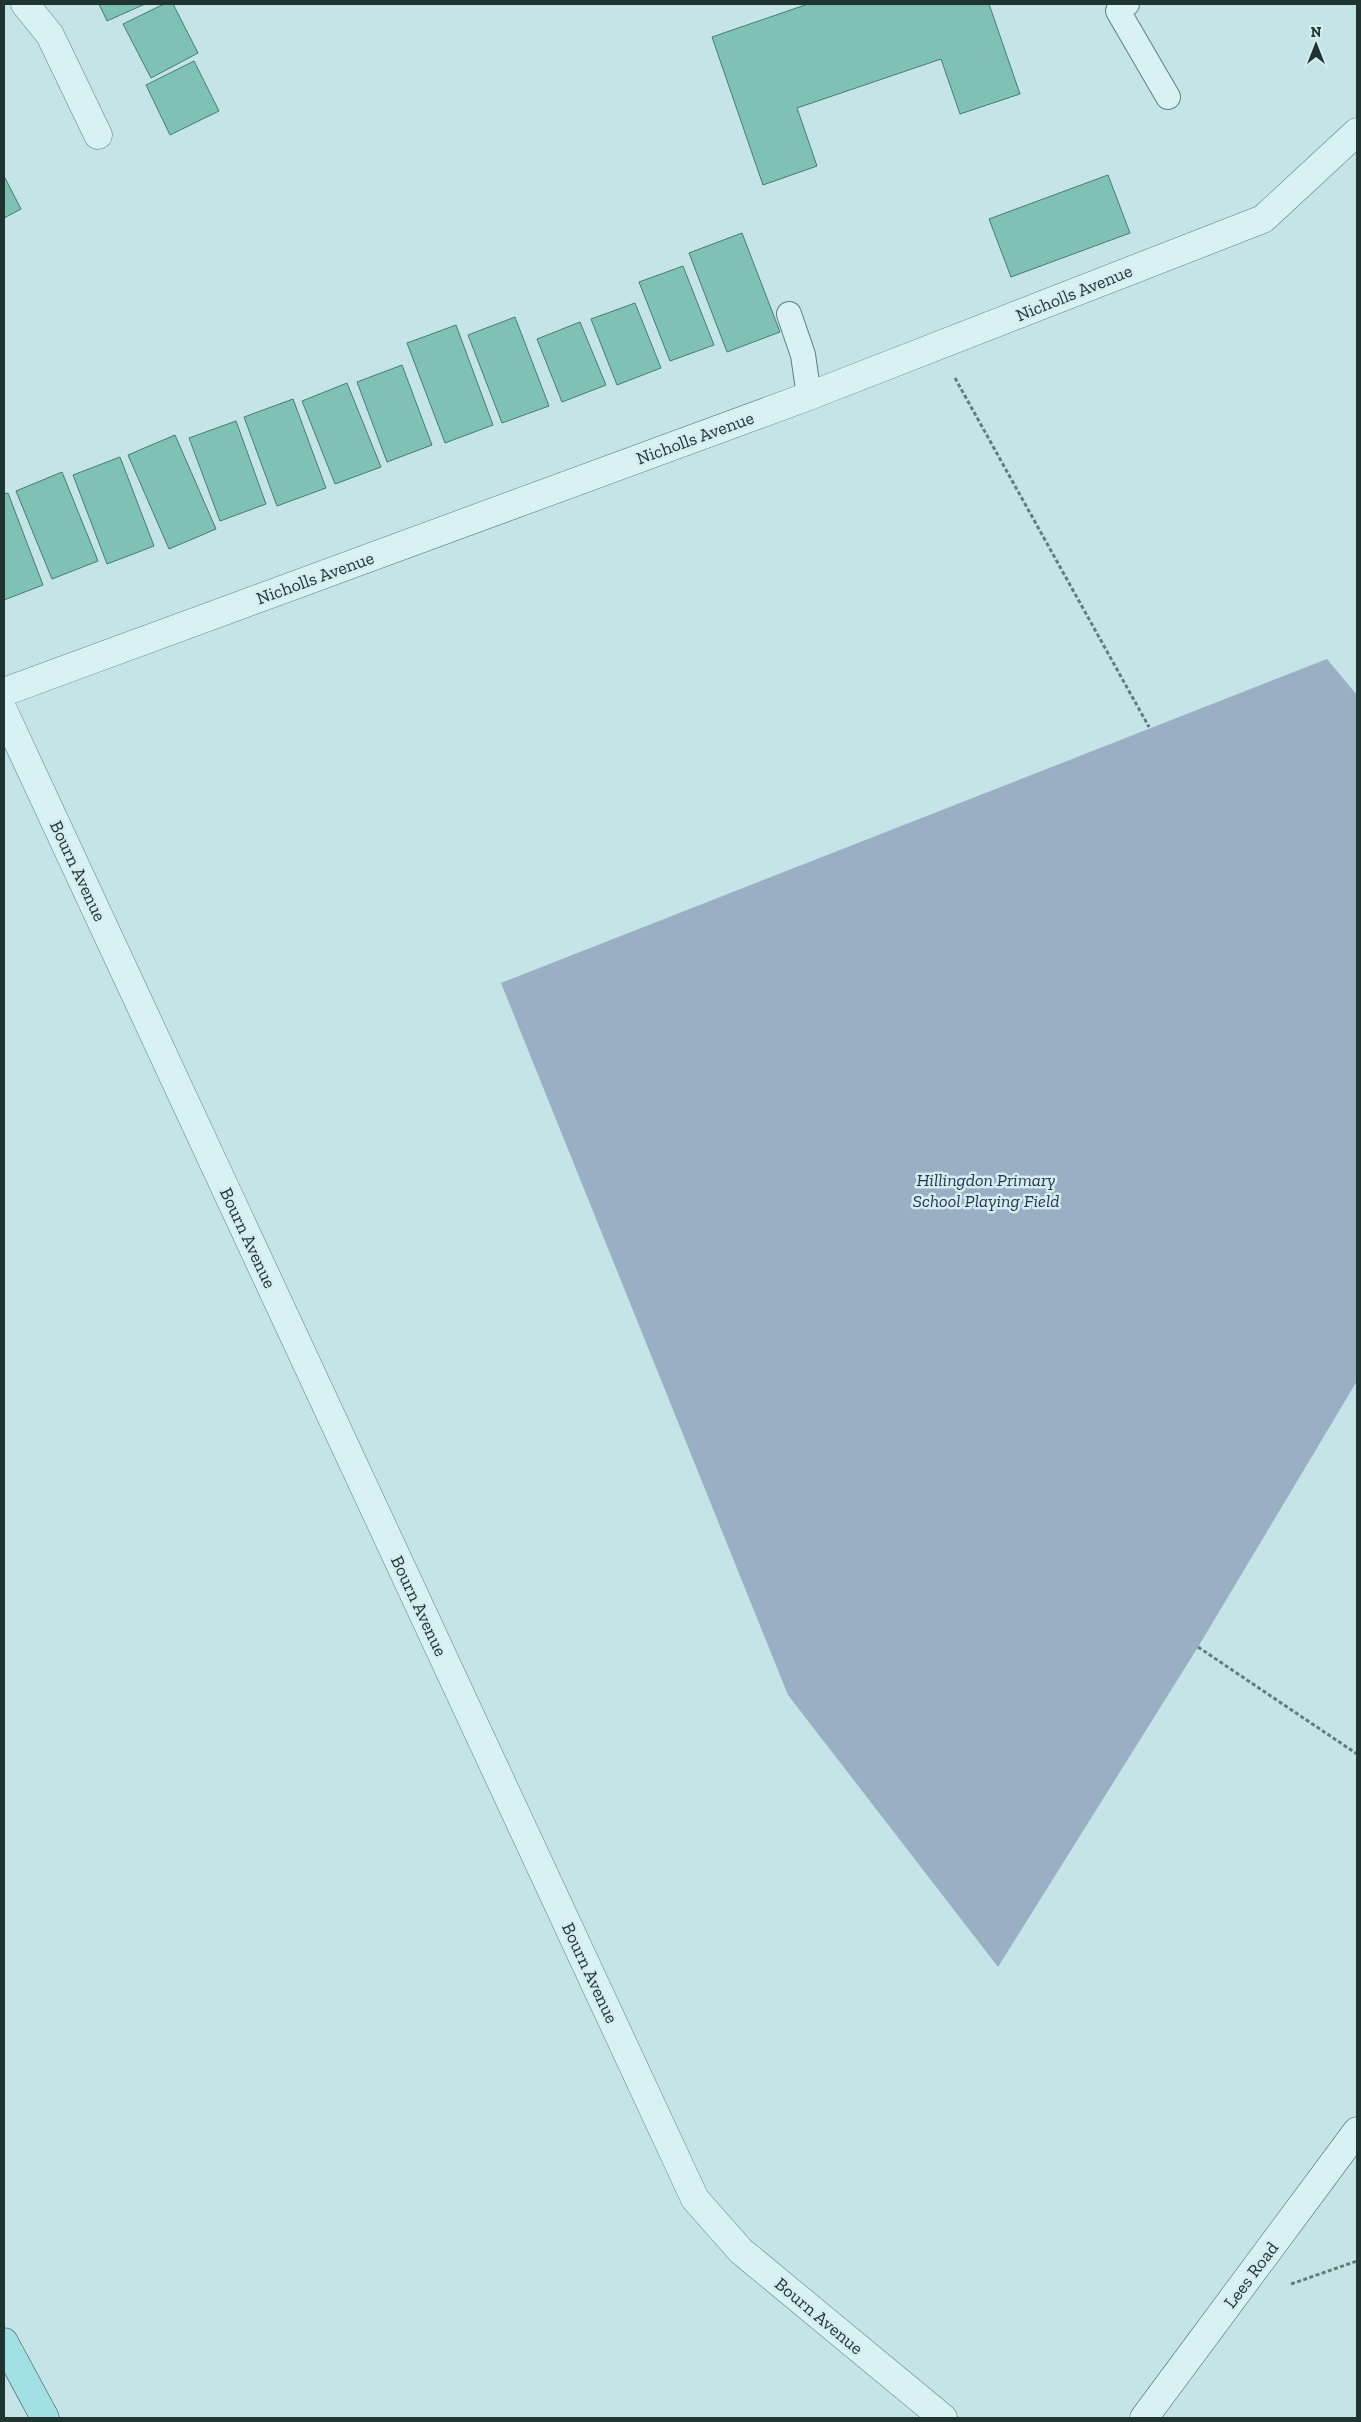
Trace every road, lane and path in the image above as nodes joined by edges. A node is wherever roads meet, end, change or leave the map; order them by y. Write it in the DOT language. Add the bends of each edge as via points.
graph roads {
  1 [pos="25,4"];
  2 [pos="1126,4"];
  3 [pos="1168,97"];
  4 [pos="1357,132"];
  5 [pos="98,135"];
  6 [pos="789,314"];
  7 [pos="938,347"];
  8 [pos="809,396"];
  9 [pos="4,692"];
  10 [pos="4,712"];
  11 [pos="1149,727"];
  12 [pos="1198,1647"];
  13 [pos="1357,1754"];
  14 [pos="1352,2149"];
  15 [pos="4,2342"];
  16 [pos="45,2418"];
  17 [pos="943,2418"];
  18 [pos="1144,2418"];
  1 -- 5 [label="street" via="50,34"];
  2 -- 3 [label="lane" via="1118,11"];
  4 -- 7 [label="street, Nicholls Avenue" via="1263,219"];
  6 -- 8 [label="lane" via="804,355"];
  7 -- 8 [label="street, Nicholls Avenue"];
  7 -- 11 [label="path"];
  8 -- 9 [label="street, Nicholls Avenue"];
  10 -- 17 [label="street, Bourn Avenue" via="695,2199 741,2251"];
  12 -- 13 [label="path"];
  14 -- 18 [label="street, Lees Road"];
  15 -- 16 [label="main road"];
}
